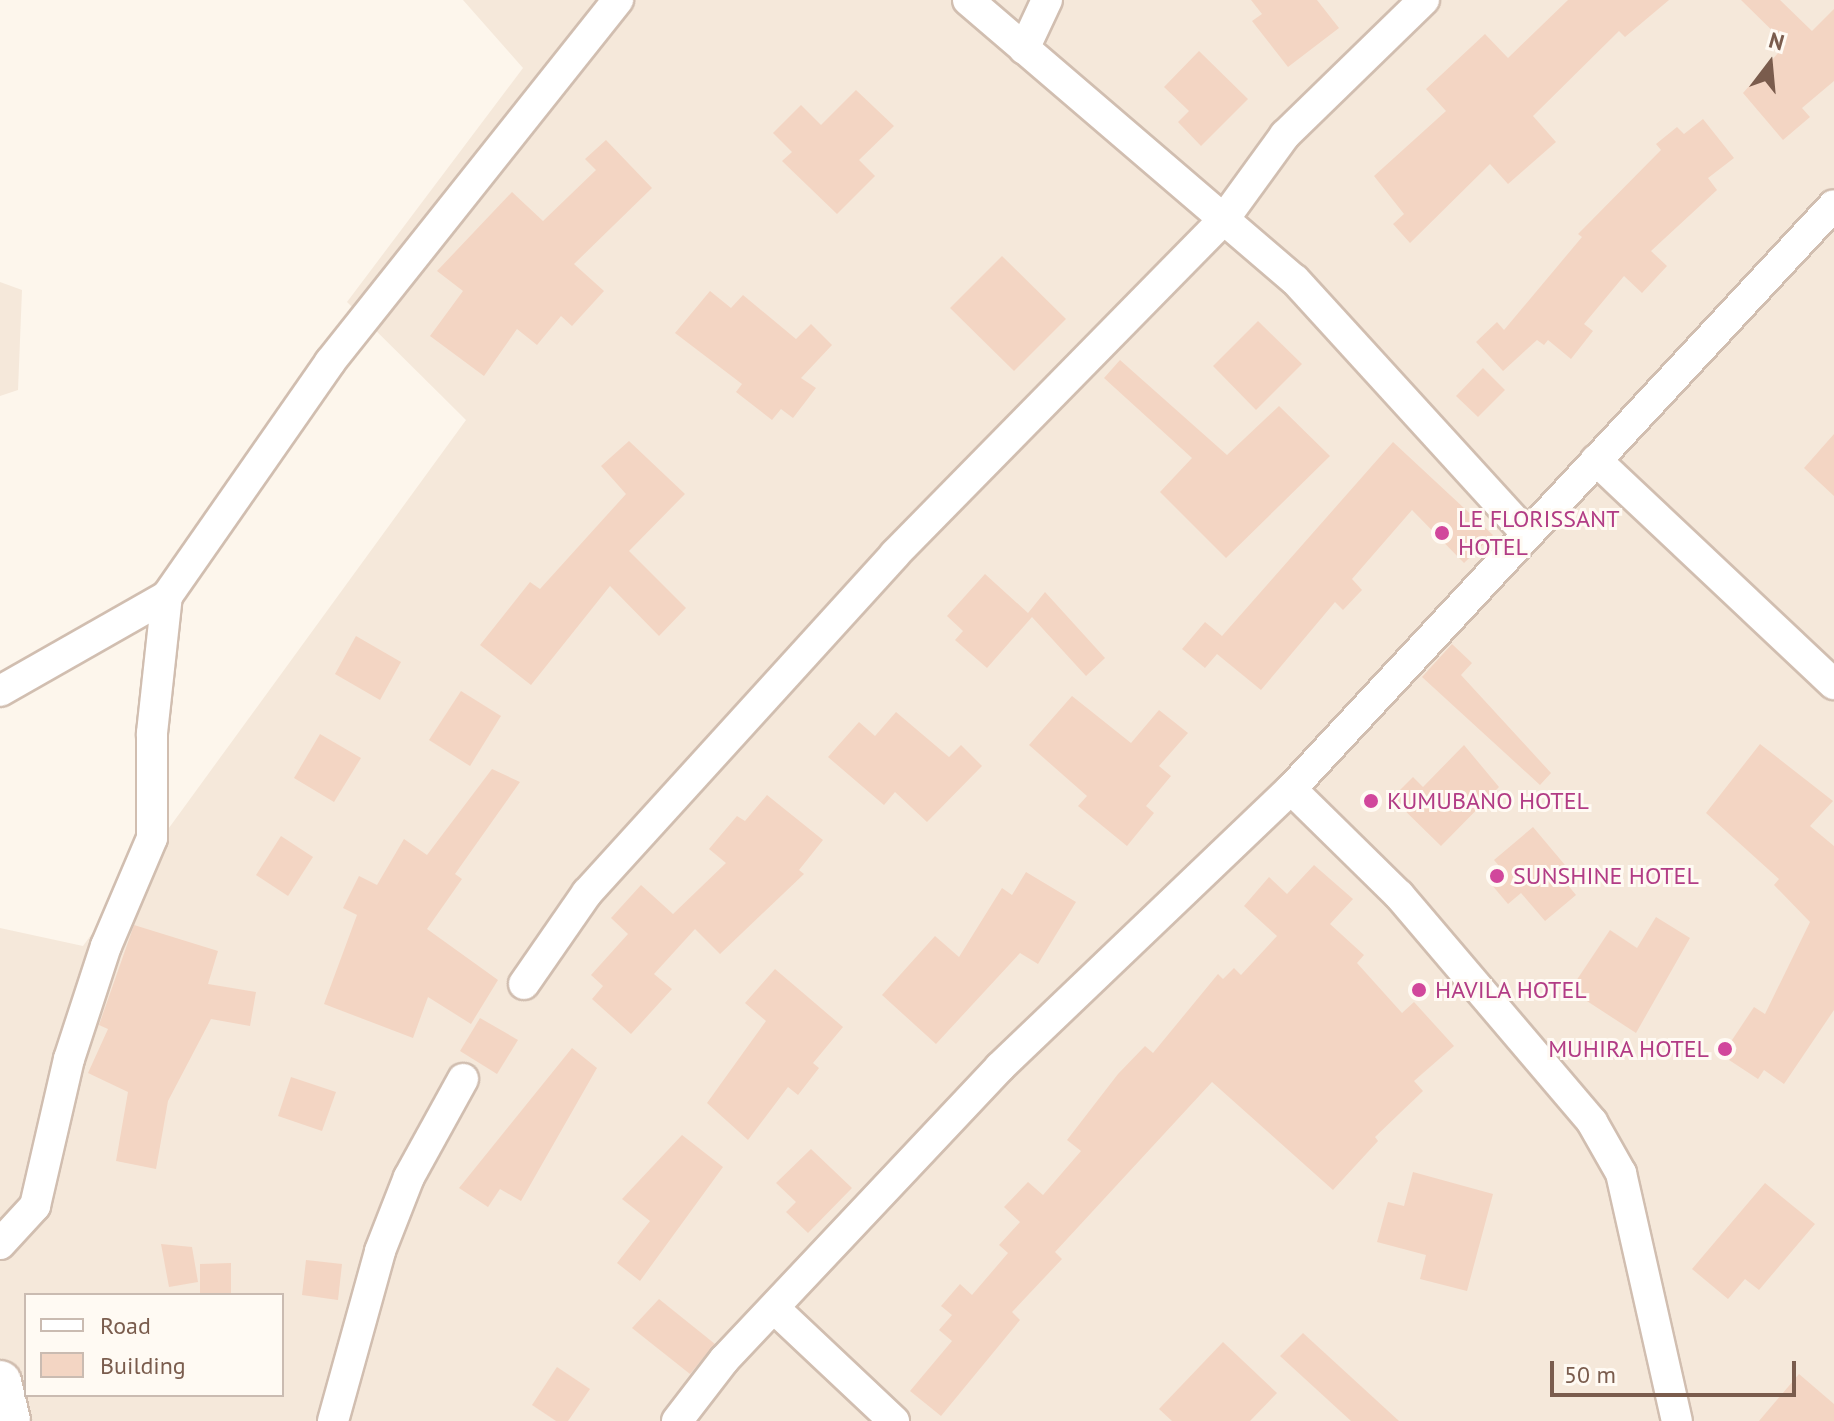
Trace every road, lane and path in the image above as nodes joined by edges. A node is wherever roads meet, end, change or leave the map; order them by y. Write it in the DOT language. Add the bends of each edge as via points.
graph roads {
  1 [pos="618,0"];
  2 [pos="968,0"];
  3 [pos="1047,0"];
  4 [pos="1424,0"];
  5 [pos="1024,49"];
  6 [pos="1834,205"];
  7 [pos="1224,219"];
  8 [pos="1596,460"];
  9 [pos="1525,532"];
  10 [pos="167,596"];
  11 [pos="1834,684"];
  12 [pos="0,691"];
  13 [pos="1291,789"];
  14 [pos="524,984"];
  15 [pos="463,1079"];
  16 [pos="0,1244"];
  17 [pos="774,1308"];
  18 [pos="0,1382"];
  19 [pos="9,1421"];
  20 [pos="333,1421"];
  21 [pos="677,1421"];
  22 [pos="894,1421"];
  23 [pos="1677,1421"];
  1 -- 10 [label="street" via="330,362"];
  2 -- 5 [label="street"];
  3 -- 5 [label="street"];
  4 -- 7 [label="street" via="1285,135"];
  5 -- 7 [label="street"];
  6 -- 8 [label="street"];
  7 -- 9 [label="street" via="1295,280"];
  7 -- 14 [label="street" via="895,554 587,893"];
  8 -- 9 [label="street"];
  8 -- 11 [label="street"];
  9 -- 13 [label="street"];
  10 -- 12 [label="street" via="76,642"];
  10 -- 16 [label="street" via="152,733 152,838 106,946 69,1059 35,1206"];
  13 -- 17 [label="street" via="1000,1067"];
  13 -- 23 [label="street" via="1399,895 1592,1122 1621,1173"];
  15 -- 20 [label="street" via="409,1177 380,1251"];
  17 -- 21 [label="street"];
  17 -- 22 [label="street"];
  18 -- 19 [label="main road"];
}
